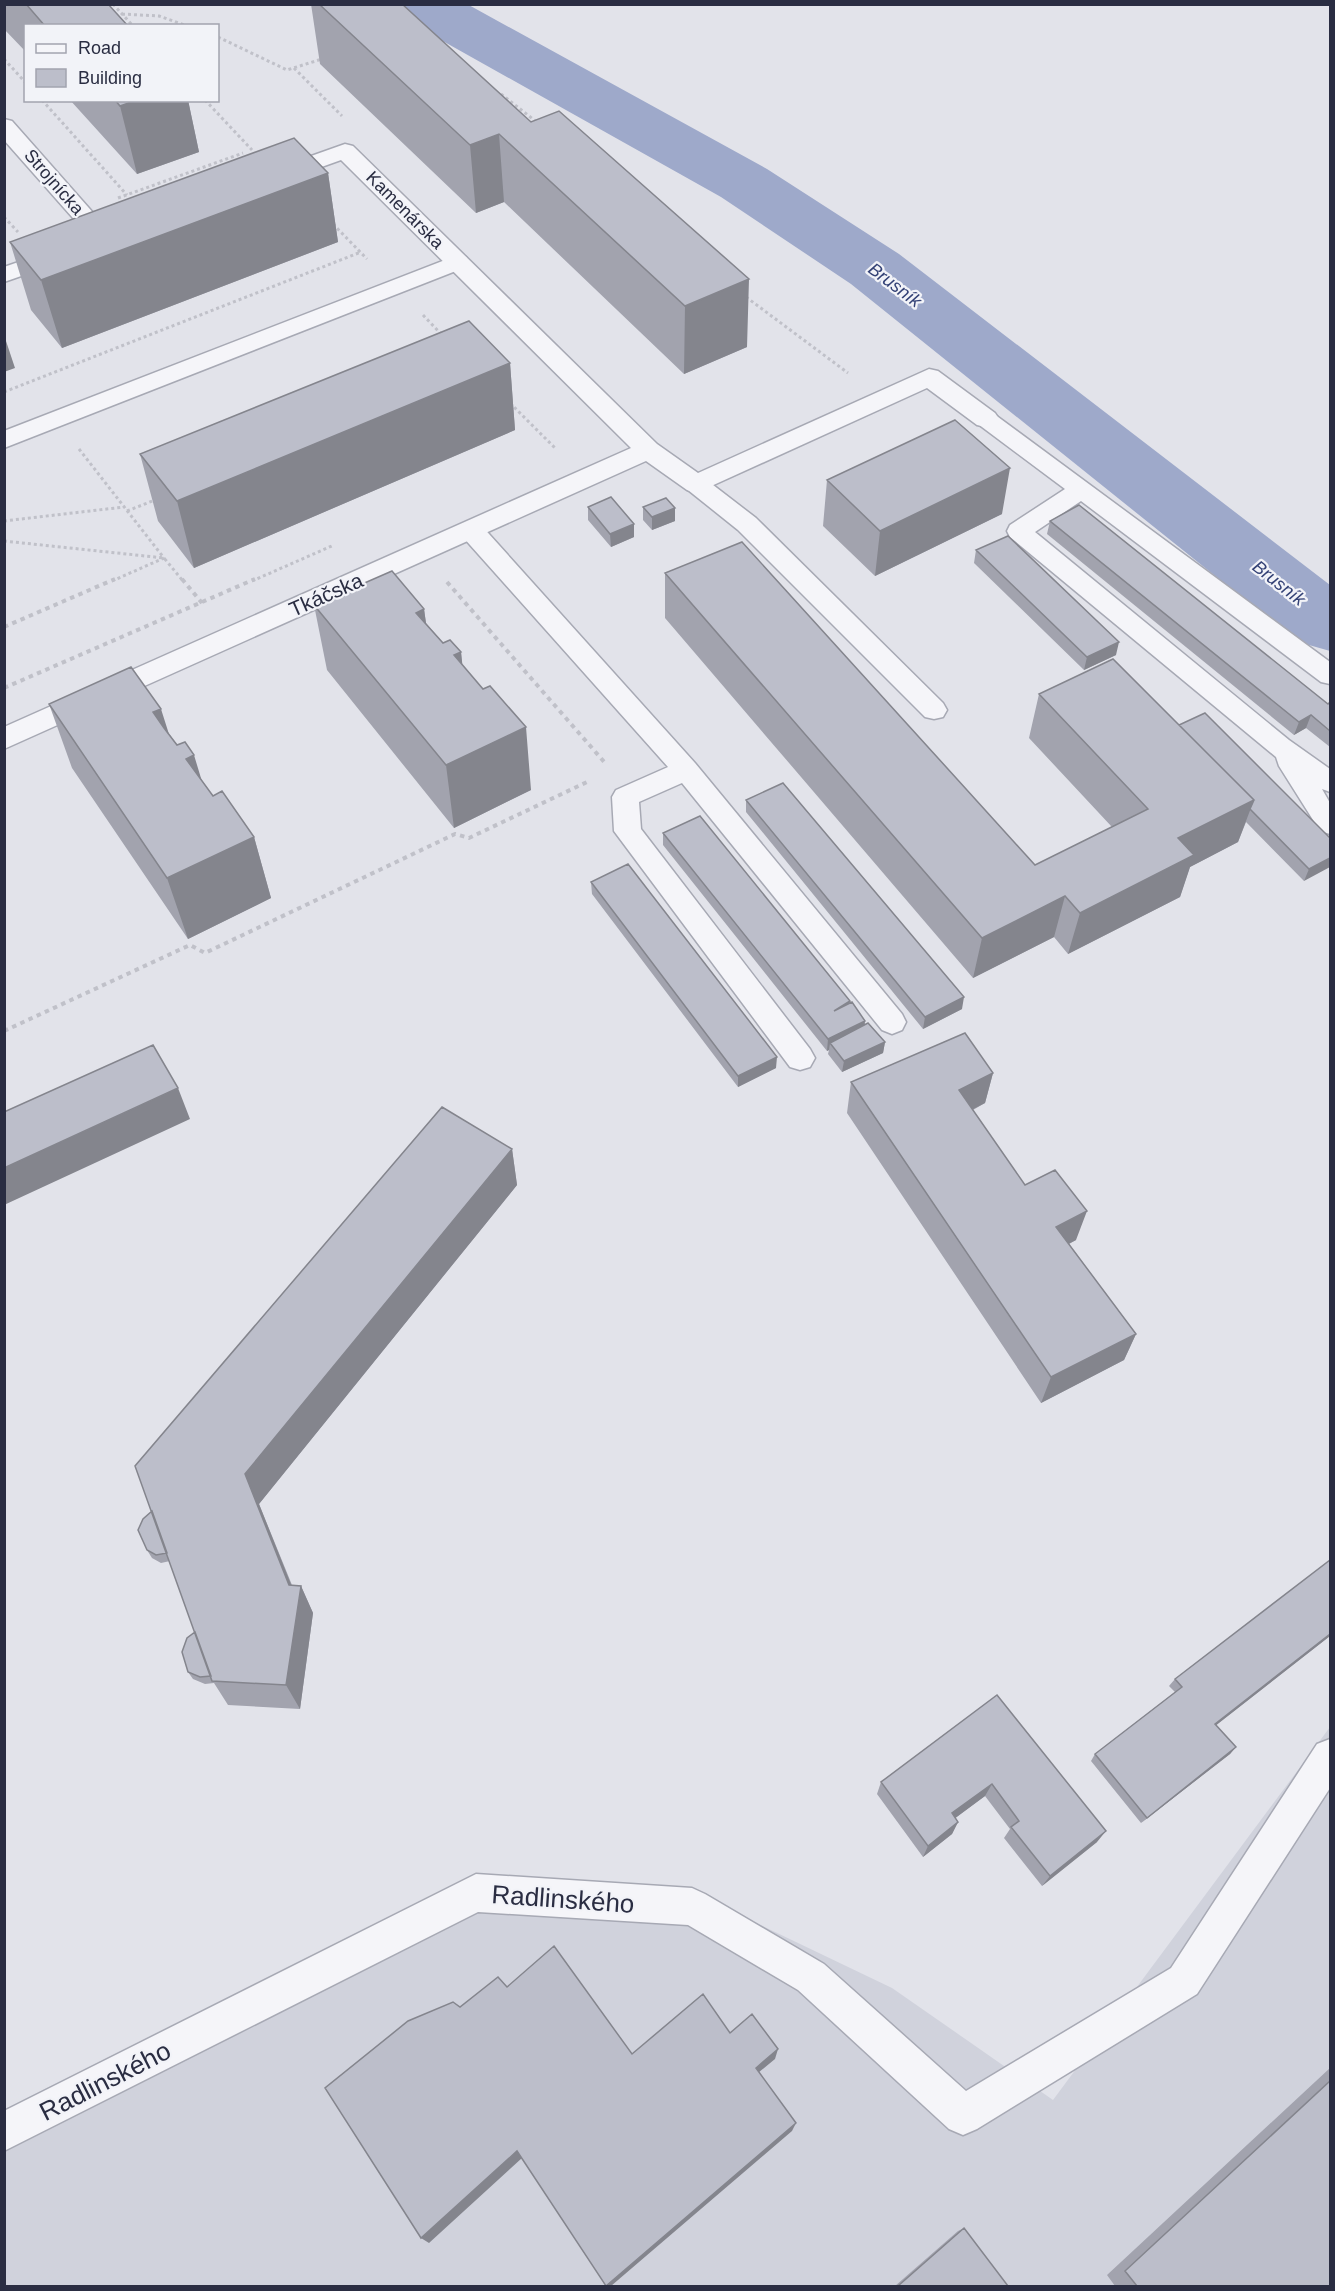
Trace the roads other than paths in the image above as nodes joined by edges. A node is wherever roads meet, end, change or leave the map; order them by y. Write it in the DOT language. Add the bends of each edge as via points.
graph roads {
  1 [pos="4,126"];
  2 [pos="257,183"];
  3 [pos="458,262"];
  4 [pos="4,275"];
  5 [pos="986,419"];
  6 [pos="4,441"];
  7 [pos="648,450"];
  8 [pos="696,484"];
  9 [pos="1081,490"];
  10 [pos="471,530"];
  11 [pos="1330,675"];
  12 [pos="934,710"];
  13 [pos="4,739"];
  14 [pos="1280,747"];
  15 [pos="686,770"];
  16 [pos="1330,782"];
  17 [pos="1330,824"];
  18 [pos="892,1022"];
  19 [pos="800,1058"];
  20 [pos="1330,1757"];
  21 [pos="4,2132"];
  1 -- 4 [label="street, Strojnícka" via="80,212 114,234"];
  2 -- 3 [label="street, Kamenárska" via="345,150"];
  3 -- 6 [label="lane"];
  3 -- 7 [label="street, Kamenárska"];
  5 -- 8 [label="street" via="929,377"];
  5 -- 9 [label="lane"];
  7 -- 8 [label="street, Kamenárska"];
  7 -- 10 [label="street, Tkáčska"];
  8 -- 12 [label="lane" via="747,524"];
  9 -- 11 [label="lane"];
  9 -- 14 [label="lane" via="1019,531"];
  10 -- 13 [label="street, Tkáčska"];
  10 -- 15 [label="lane"];
  14 -- 16 [label="lane"];
  14 -- 17 [label="lane"];
  15 -- 18 [label="lane"];
  15 -- 19 [label="lane" via="625,797 628,831"];
  20 -- 21 [label="lane, Radlinského" via="1185,1981 963,2115 811,1977 692,1907 476,1893"];
}
